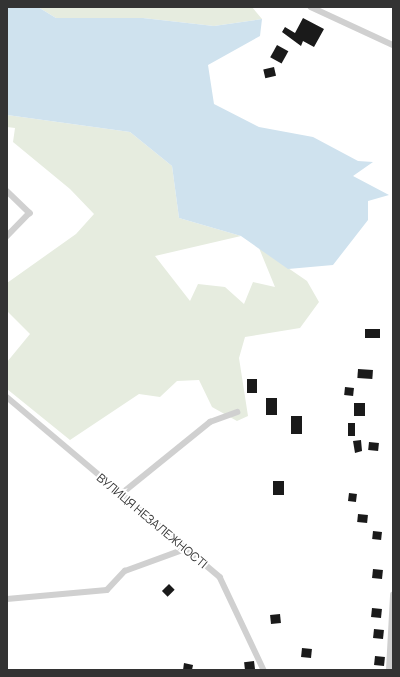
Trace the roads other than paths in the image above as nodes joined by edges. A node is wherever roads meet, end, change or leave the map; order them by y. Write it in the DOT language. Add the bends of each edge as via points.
graph roads {
  1 [pos="311,7"];
  2 [pos="393,45"];
  3 [pos="7,191"];
  4 [pos="7,237"];
  5 [pos="7,397"];
  6 [pos="237,412"];
  7 [pos="120,495"];
  8 [pos="186,549"];
  9 [pos="393,595"];
  10 [pos="7,599"];
  11 [pos="264,670"];
  12 [pos="389,670"];
  1 -- 2 [label="street"];
  3 -- 4 [label="street" via="30,213"];
  5 -- 7 [label="street, ВУЛИЦЯ НЕЗАЛЕЖНОСТІ"];
  6 -- 7 [label="street" via="210,422"];
  7 -- 8 [label="street, ВУЛИЦЯ НЕЗАЛЕЖНОСТІ"];
  8 -- 10 [label="street" via="125,571 107,590"];
  8 -- 11 [label="street, ВУЛИЦЯ НЕЗАЛЕЖНОСТІ" via="220,578"];
  9 -- 12 [label="street"];
}
